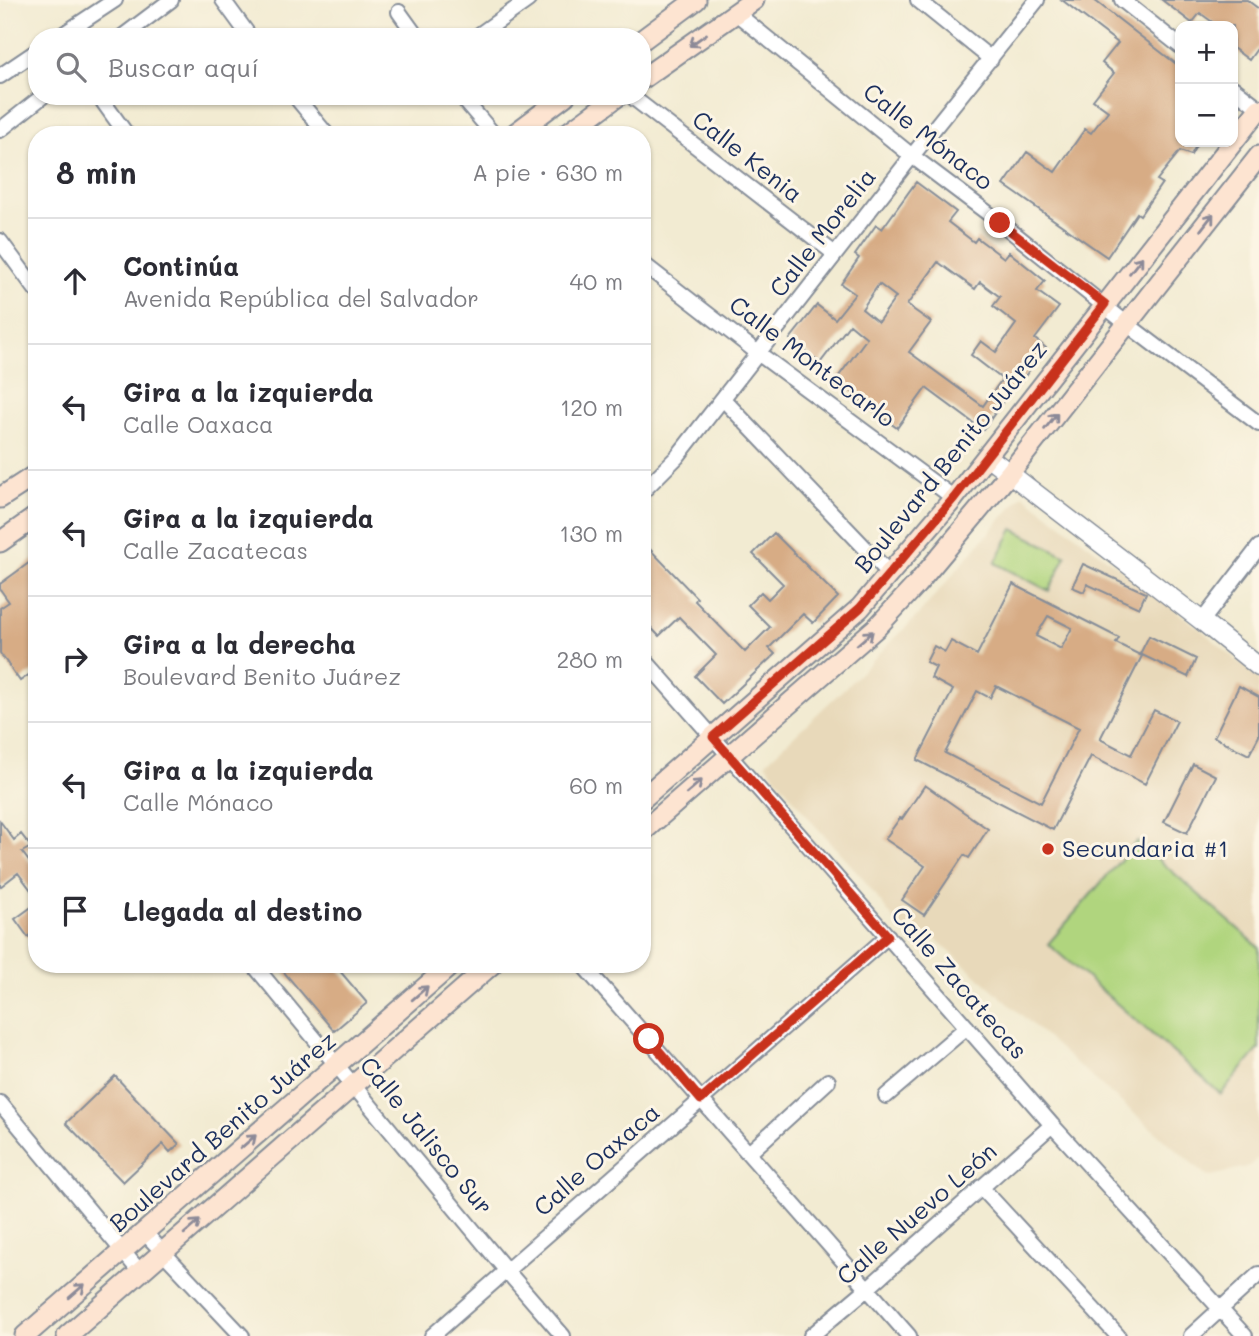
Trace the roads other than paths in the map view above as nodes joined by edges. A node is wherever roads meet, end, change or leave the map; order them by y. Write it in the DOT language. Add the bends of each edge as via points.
graph roads {
  1 [pos="115,0"];
  2 [pos="171,0"];
  3 [pos="223,0"];
  4 [pos="528,0"];
  5 [pos="696,0"];
  6 [pos="754,0"];
  7 [pos="918,0"];
  8 [pos="1037,0"];
  9 [pos="1122,0"];
  10 [pos="399,12"];
  11 [pos="736,13"];
  12 [pos="73,28"];
  13 [pos="134,28"];
  14 [pos="243,28"];
  15 [pos="410,28"];
  16 [pos="489,28"];
  17 [pos="651,33"];
  18 [pos="1175,42"];
  19 [pos="28,57"];
  20 [pos="990,59"];
  21 [pos="651,73"];
  22 [pos="0,76"];
  23 [pos="1238,92"];
  24 [pos="32,105"];
  25 [pos="105,105"];
  26 [pos="302,105"];
  27 [pos="469,105"];
  28 [pos="553,105"];
  29 [pos="606,105"];
  30 [pos="643,105"];
  31 [pos="1259,108"];
  32 [pos="121,126"];
  33 [pos="320,126"];
  34 [pos="486,126"];
  35 [pos="525,126"];
  36 [pos="577,126"];
  37 [pos="0,130"];
  38 [pos="912,156"];
  39 [pos="1259,156"];
  40 [pos="0,241"];
  41 [pos="835,254"];
  42 [pos="651,270"];
  43 [pos="28,279"];
  44 [pos="1105,304"];
  45 [pos="1127,324"];
  46 [pos="758,353"];
  47 [pos="723,399"];
  48 [pos="1259,424"];
  49 [pos="987,456"];
  50 [pos="1009,474"];
  51 [pos="28,480"];
  52 [pos="651,483"];
  53 [pos="0,498"];
  54 [pos="954,498"];
  55 [pos="28,522"];
  56 [pos="0,542"];
  57 [pos="1259,547"];
  58 [pos="889,573"];
  59 [pos="1202,621"];
  60 [pos="651,667"];
  61 [pos="1259,667"];
  62 [pos="713,737"];
  63 [pos="729,756"];
  64 [pos="651,791"];
  65 [pos="651,824"];
  66 [pos="888,936"];
  67 [pos="261,973"];
  68 [pos="442,973"];
  69 [pos="482,973"];
  70 [pos="591,973"];
  71 [pos="967,1027"];
  72 [pos="337,1064"];
  73 [pos="828,1081"];
  74 [pos="354,1085"];
  75 [pos="886,1096"];
  76 [pos="701,1100"];
  77 [pos="0,1103"];
  78 [pos="1052,1125"];
  79 [pos="749,1153"];
  80 [pos="981,1187"];
  81 [pos="145,1233"];
  82 [pos="122,1252"];
  83 [pos="163,1252"];
  84 [pos="506,1270"];
  85 [pos="140,1272"];
  86 [pos="1259,1274"];
  87 [pos="868,1288"];
  88 [pos="1221,1310"];
  89 [pos="25,1336"];
  90 [pos="67,1336"];
  91 [pos="242,1336"];
  92 [pos="432,1336"];
  93 [pos="563,1336"];
  94 [pos="811,1336"];
  95 [pos="909,1336"];
  96 [pos="1118,1336"];
  97 [pos="1191,1336"];
  98 [pos="1245,1336"];
  1 -- 12 [label="street"];
  2 -- 13 [label="street"];
  3 -- 14 [label="street"];
  4 -- 16 [label="street"];
  5 -- 17 [label="main road"];
  6 -- 11 [label="main road"];
  7 -- 20 [label="street"];
  8 -- 20 [label="street, Calle Morelia"];
  9 -- 18 [label="street"];
  10 -- 15 [label="street"];
  11 -- 21 [label="main road, one-way"];
  11 -- 38 [label="street, Calle Mónaco"];
  19 -- 22 [label="street"];
  20 -- 38 [label="street, Calle Morelia"];
  23 -- 31 [label="street"];
  24 -- 37 [label="street"];
  25 -- 32 [label="street"];
  26 -- 33 [label="street"];
  27 -- 34 [label="street"];
  28 -- 35 [label="main road"];
  29 -- 36 [label="main road"];
  30 -- 41 [label="street, Calle Kenia"];
  44 -- 31 [label="main road, Boulevard Benito Juárez, one-way"];
  38 -- 41 [label="street, Calle Morelia"];
  38 -- 44 [label="street, Calle Mónaco"];
  45 -- 39 [label="main road, one-way"];
  40 -- 43 [label="street"];
  41 -- 46 [label="street, Calle Morelia"];
  42 -- 46 [label="street, Calle Montecarlo"];
  44 -- 45 [label="street, Calle Mónaco"];
  44 -- 49 [label="main road, Boulevard Benito Juárez"];
  45 -- 48 [label="street, Calle Mónaco"];
  50 -- 45 [label="main road, one-way"];
  46 -- 47 [label="street, Calle Morelia"];
  46 -- 54 [label="street, Calle Montecarlo"];
  47 -- 52 [label="street, Calle Morelia"];
  47 -- 58 [label="street"];
  49 -- 50 [label="street"];
  49 -- 54 [label="main road, Boulevard Benito Juárez"];
  50 -- 59 [label="street"];
  63 -- 50 [label="main road, one-way" via="877,627"];
  51 -- 53 [label="main road"];
  54 -- 58 [label="main road, Boulevard Benito Juárez"];
  55 -- 56 [label="main road"];
  57 -- 59 [label="street"];
  58 -- 62 [label="main road, Boulevard Benito Juárez" via="860,608"];
  59 -- 61 [label="street"];
  60 -- 62 [label="street, Calle Zacatecas"];
  62 -- 63 [label="street, Calle Zacatecas"];
  62 -- 64 [label="main road, Boulevard Benito Juárez"];
  65 -- 63 [label="main road, one-way"];
  63 -- 66 [label="street, Calle Zacatecas"];
  66 -- 71 [label="street, Calle Zacatecas"];
  66 -- 76 [label="street, Calle Oaxaca"];
  67 -- 72 [label="street, Calle Jalisco Sur"];
  72 -- 68 [label="main road, Boulevard Benito Juárez, one-way"];
  69 -- 74 [label="main road, Boulevard Benito Juárez"];
  70 -- 76 [label="street"];
  71 -- 75 [label="street"];
  71 -- 78 [label="street, Calle Zacatecas"];
  72 -- 74 [label="street, Calle Jalisco Sur"];
  81 -- 72 [label="main road, Boulevard Benito Juárez, one-way"];
  73 -- 79 [label="street"];
  83 -- 74 [label="main road, Boulevard Benito Juárez, one-way"];
  74 -- 84 [label="street, Calle Jalisco Sur"];
  76 -- 79 [label="street"];
  76 -- 84 [label="street, Calle Oaxaca"];
  77 -- 82 [label="street"];
  78 -- 80 [label="street, Calle Nuevo León"];
  78 -- 88 [label="street, Calle Zacatecas"];
  79 -- 87 [label="street"];
  80 -- 87 [label="street, Calle Nuevo León"];
  80 -- 96 [label="street"];
  81 -- 82 [label="main road, Boulevard Benito Juárez"];
  81 -- 83 [label="street"];
  82 -- 85 [label="street"];
  89 -- 82 [label="main road, Boulevard Benito Juárez, one-way"];
  83 -- 85 [label="main road, Boulevard Benito Juárez"];
  83 -- 91 [label="street"];
  84 -- 92 [label="street, Calle Oaxaca"];
  84 -- 93 [label="street, Calle Jalisco Sur"];
  85 -- 90 [label="main road, Boulevard Benito Juárez"];
  86 -- 88 [label="street"];
  87 -- 94 [label="street, Calle Nuevo León"];
  87 -- 95 [label="street"];
  88 -- 97 [label="street"];
  88 -- 98 [label="street, Calle Zacatecas"];
}
